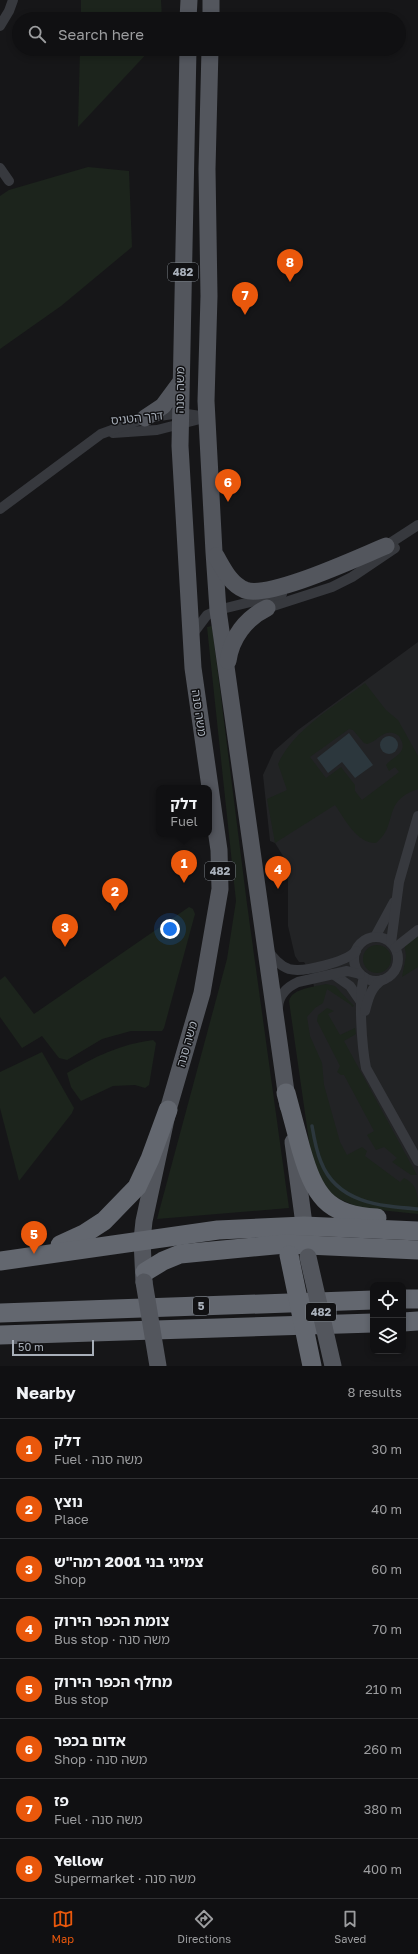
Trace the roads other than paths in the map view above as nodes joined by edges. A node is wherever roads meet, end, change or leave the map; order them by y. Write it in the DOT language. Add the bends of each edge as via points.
graph roads {
  1 [pos="13,0"];
  2 [pos="189,0"];
  3 [pos="211,0"];
  4 [pos="188,12"];
  5 [pos="211,12"];
  6 [pos="0,26"];
  7 [pos="188,56"];
  8 [pos="210,56"];
  9 [pos="0,168"];
  10 [pos="9,180"];
  11 [pos="180,383"];
  12 [pos="208,417"];
  13 [pos="145,418"];
  14 [pos="179,419"];
  15 [pos="157,430"];
  16 [pos="101,434"];
  17 [pos="182,496"];
  18 [pos="0,509"];
  19 [pos="418,525"];
  20 [pos="418,532"];
  21 [pos="386,546"];
  22 [pos="214,552"];
  23 [pos="267,608"];
  24 [pos="218,610"];
  25 [pos="192,635"];
  26 [pos="227,670"];
  27 [pos="210,785"];
  28 [pos="212,801"];
  29 [pos="418,816"];
  30 [pos="396,898"];
  31 [pos="418,930"];
  32 [pos="375,937"];
  33 [pos="264,943"];
  34 [pos="393,945"];
  35 [pos="356,951"];
  36 [pos="333,974"];
  37 [pos="362,975"];
  38 [pos="382,980"];
  39 [pos="361,1002"];
  40 [pos="362,1020"];
  41 [pos="276,1021"];
  42 [pos="286,1093"];
  43 [pos="168,1110"];
  44 [pos="418,1161"];
  45 [pos="418,1219"];
  46 [pos="304,1226"];
  47 [pos="263,1228"];
  48 [pos="418,1231"];
  49 [pos="142,1240"];
  50 [pos="287,1249"];
  51 [pos="418,1250"];
  52 [pos="308,1251"];
  53 [pos="35,1256"];
  54 [pos="0,1261"];
  55 [pos="144,1277"];
  56 [pos="406,1299"];
  57 [pos="418,1299"];
  58 [pos="370,1300"];
  59 [pos="0,1313"];
  60 [pos="418,1321"];
  61 [pos="406,1322"];
  62 [pos="370,1323"];
  63 [pos="0,1335"];
  64 [pos="158,1366"];
  65 [pos="312,1366"];
  66 [pos="333,1366"];
  1 -- 6 [label="street"];
  2 -- 4 [label="main road"];
  3 -- 5 [label="main road"];
  7 -- 11 [label="main road, משה סנה / 482"];
  8 -- 12 [label="main road, 482" via="207,168"];
  9 -- 10 [label="street"];
  11 -- 13 [label="main road" via="163,406"];
  11 -- 14 [label="main road, משה סנה / 482"];
  12 -- 14 [label="street, דרך הטניס"];
  12 -- 22 [label="main road, 482"];
  13 -- 14 [label="street, דרך הטניס"];
  13 -- 16 [label="street, דרך הטניס"];
  14 -- 15 [label="street, דרך הטניס"];
  14 -- 17 [label="main road, משה סנה / 482"];
  15 -- 16 [label="street, דרך הטניס"];
  15 -- 17 [label="street" via="168,432 174,443"];
  16 -- 18 [label="street, דרך הטניס"];
  17 -- 25 [label="main road, משה סנה / 482"];
  19 -- 21 [label="street"];
  20 -- 23 [label="street" via="352,577 305,597"];
  21 -- 22 [label="main road" via="322,572 255,592 244,590 235,584 226,574"];
  21 -- 24 [label="street" via="352,567 308,586 234,608"];
  22 -- 24 [label="main road, 482"];
  23 -- 26 [label="main road" via="252,618 235,637 229,651"];
  24 -- 25 [label="street" via="208,615"];
  24 -- 26 [label="main road, 482"];
  25 -- 27 [label="main road, משה סנה / 482" via="193,668"];
  26 -- 33 [label="main road, 482"];
  28 -- 43 [label="main road, משה סנה / 482" via="219,850 220,889 202,993"];
  29 -- 30 [label="street"];
  30 -- 32 [label="street"];
  30 -- 34 [label="street"];
  31 -- 34 [label="street"];
  32 -- 34 [label="street" via="384,938"];
  32 -- 35 [label="street" via="363,941"];
  33 -- 35 [label="street" via="271,956 288,969 333,963 351,956"];
  33 -- 41 [label="main road, 482"];
  34 -- 38 [label="street" via="398,958 397,965 394,972"];
  35 -- 37 [label="street" via="355,963"];
  36 -- 37 [label="street" via="353,971"];
  36 -- 39 [label="street" via="350,986"];
  36 -- 41 [label="street" via="292,984 279,999"];
  37 -- 38 [label="street" via="375,981"];
  37 -- 39 [label="street"];
  38 -- 40 [label="street" via="373,989"];
  39 -- 40 [label="street"];
  40 -- 44 [label="street" via="366,1068"];
  41 -- 42 [label="main road, 482"];
  42 -- 45 [label="highway" via="309,1176 322,1197 340,1211 351,1215"];
  42 -- 46 [label="main road, 482"];
  43 -- 49 [label="main road, משה סנה / 482"];
  43 -- 53 [label="highway" via="137,1187 104,1221 84,1234"];
  46 -- 47 [label="highway"];
  46 -- 48 [label="highway"];
  46 -- 52 [label="main road, 482"];
  47 -- 49 [label="highway" via="218,1230"];
  47 -- 50 [label="highway" via="273,1231"];
  49 -- 53 [label="highway"];
  49 -- 55 [label="main road, משה סנה / 482"];
  50 -- 52 [label="highway"];
  50 -- 55 [label="highway" via="180,1254 163,1261"];
  50 -- 65 [label="highway, bridge"];
  51 -- 52 [label="highway"];
  52 -- 66 [label="main road, 482, bridge"];
  53 -- 54 [label="highway"];
  55 -- 64 [label="main road, משה סנה / 482, bridge"];
  56 -- 57 [label="highway"];
  58 -- 59 [label="highway, 5"];
  60 -- 61 [label="highway"];
  62 -- 63 [label="highway, 5"];
}
